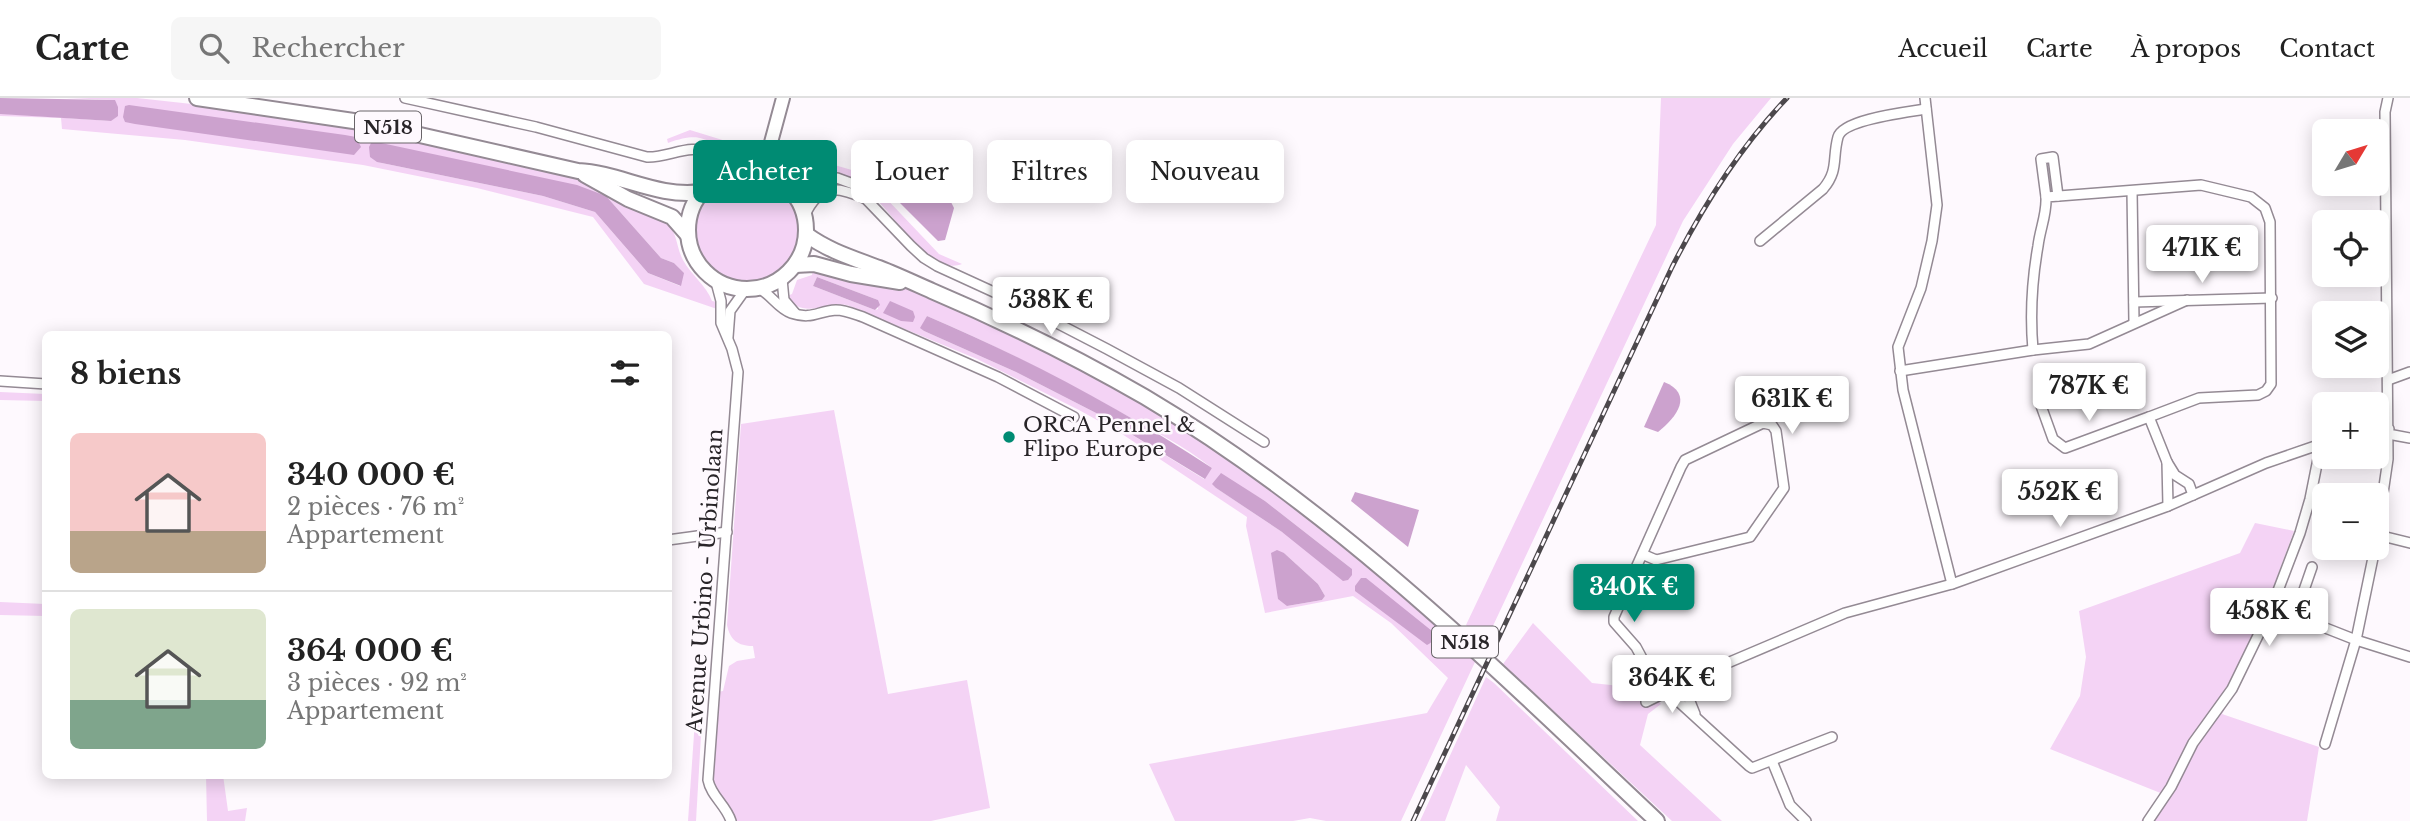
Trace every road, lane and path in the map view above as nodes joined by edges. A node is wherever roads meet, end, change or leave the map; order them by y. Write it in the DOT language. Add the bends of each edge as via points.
graph roads {
  1 [pos="197,98"];
  2 [pos="405,98"];
  3 [pos="783,98"];
  4 [pos="1925,98"];
  5 [pos="2387,98"];
  6 [pos="1926,109"];
  7 [pos="772,140"];
  8 [pos="693,149"];
  9 [pos="578,171"];
  10 [pos="2132,191"];
  11 [pos="693,193"];
  12 [pos="851,193"];
  13 [pos="2058,196"];
  14 [pos="2046,197"];
  15 [pos="695,203"];
  16 [pos="799,203"];
  17 [pos="870,203"];
  18 [pos="805,215"];
  19 [pos="687,234"];
  20 [pos="807,236"];
  21 [pos="1760,241"];
  22 [pos="795,265"];
  23 [pos="782,279"];
  24 [pos="716,282"];
  25 [pos="914,283"];
  26 [pos="760,289"];
  27 [pos="745,290"];
  28 [pos="2272,298"];
  29 [pos="2187,300"];
  30 [pos="2134,302"];
  31 [pos="796,314"];
  32 [pos="2134,323"];
  33 [pos="728,339"];
  34 [pos="2034,350"];
  35 [pos="1899,371"];
  36 [pos="2410,372"];
  37 [pos="2388,380"];
  38 [pos="0,381"];
  39 [pos="42,384"];
  40 [pos="2388,392"];
  41 [pos="2040,403"];
  42 [pos="1074,416"];
  43 [pos="2149,417"];
  44 [pos="2389,431"];
  45 [pos="2410,438"];
  46 [pos="1264,442"];
  47 [pos="2312,447"];
  48 [pos="2167,462"];
  49 [pos="2317,469"];
  50 [pos="2193,495"];
  51 [pos="2168,506"];
  52 [pos="727,532"];
  53 [pos="672,539"];
  54 [pos="2389,540"];
  55 [pos="2410,543"];
  56 [pos="1642,554"];
  57 [pos="2373,560"];
  58 [pos="2312,567"];
  59 [pos="1952,584"];
  60 [pos="2356,640"];
  61 [pos="2410,656"];
  62 [pos="1683,684"];
  63 [pos="1668,692"];
  64 [pos="1646,702"];
  65 [pos="1695,716"];
  66 [pos="1832,737"];
  67 [pos="2325,744"];
  68 [pos="1772,761"];
  69 [pos="731,821"];
  70 [pos="1657,821"];
  71 [pos="1807,821"];
  72 [pos="2148,821"];
  1 -- 9 [label="highway, N518" via="368,123"];
  2 -- 8 [label="street" via="647,157"];
  3 -- 7 [label="main road"];
  4 -- 6 [label="street"];
  5 -- 37 [label="street"];
  6 -- 21 [label="street" via="1881,116 1843,129 1838,134 1831,180"];
  6 -- 35 [label="street" via="1937,205 1921,288 1898,347"];
  9 -- 11 [label="highway, N518" via="666,193"];
  9 -- 19 [label="highway, N518" via="672,218"];
  10 -- 13 [label="street"];
  10 -- 28 [label="street" via="2196,184 2258,201 2270,218"];
  10 -- 30 [label="street"];
  12 -- 18 [label="street" via="824,191"];
  13 -- 14 [label="street"];
  13 -- 14 [label="street" via="2053,157 2041,159"];
  14 -- 34 [label="street" via="2030,321"];
  15 -- 19 [label="highway"];
  16 -- 18 [label="highway"];
  17 -- 46 [label="street" via="930,262 1107,349"];
  18 -- 20 [label="highway"];
  19 -- 24 [label="highway, N518" via="694,258"];
  20 -- 22 [label="highway"];
  20 -- 25 [label="highway, N518"];
  22 -- 23 [label="highway"];
  22 -- 25 [label="highway, N518" via="814,264"];
  23 -- 26 [label="highway"];
  23 -- 31 [label="street" via="785,300"];
  24 -- 27 [label="highway"];
  24 -- 33 [label="street, Avenue Urbino - Urbinolaan" via="720,323"];
  25 -- 70 [label="highway, N518" via="1093,368 1264,474 1435,613"];
  26 -- 27 [label="highway"];
  26 -- 31 [label="street"];
  27 -- 33 [label="street, Avenue Urbino - Urbinolaan" via="730,311"];
  28 -- 29 [label="street"];
  28 -- 43 [label="street" via="2272,382 2268,389 2258,395 2199,398"];
  29 -- 30 [label="street"];
  29 -- 32 [label="street"];
  30 -- 32 [label="street"];
  31 -- 42 [label="street" via="817,316 834,310 863,317"];
  32 -- 34 [label="street" via="2089,344"];
  33 -- 52 [label="street, Avenue Urbino - Urbinolaan" via="738,372"];
  34 -- 35 [label="street"];
  35 -- 59 [label="street"];
  36 -- 37 [label="street"];
  37 -- 40 [label="street"];
  38 -- 39 [label="street"];
  41 -- 43 [label="street" via="2053,439 2065,448"];
  43 -- 48 [label="street"];
  44 -- 45 [label="street"];
  47 -- 50 [label="street"];
  48 -- 50 [label="street" via="2175,475 2189,484"];
  48 -- 51 [label="street"];
  49 -- 72 [label="street" via="2299,538 2260,633 2232,689 2193,743"];
  50 -- 51 [label="street"];
  51 -- 59 [label="street"];
  52 -- 53 [label="street"];
  52 -- 69 [label="street, Avenue Urbino - Urbinolaan" via="708,780"];
  54 -- 55 [label="street"];
  56 -- 56 [label="street" via="1656,560 1750,537 1784,488 1772,425 1763,423 1685,460"];
  56 -- 63 [label="street" via="1614,622 1636,647 1657,686"];
  57 -- 60 [label="street"];
  58 -- 60 [label="street" via="2295,616"];
  59 -- 62 [label="street" via="1845,613"];
  60 -- 61 [label="street"];
  60 -- 67 [label="street"];
  62 -- 63 [label="street"];
  62 -- 65 [label="street"];
  63 -- 64 [label="street"];
  63 -- 65 [label="street"];
  65 -- 68 [label="street" via="1752,768"];
  66 -- 68 [label="street"];
  68 -- 71 [label="street" via="1790,805"];
}
